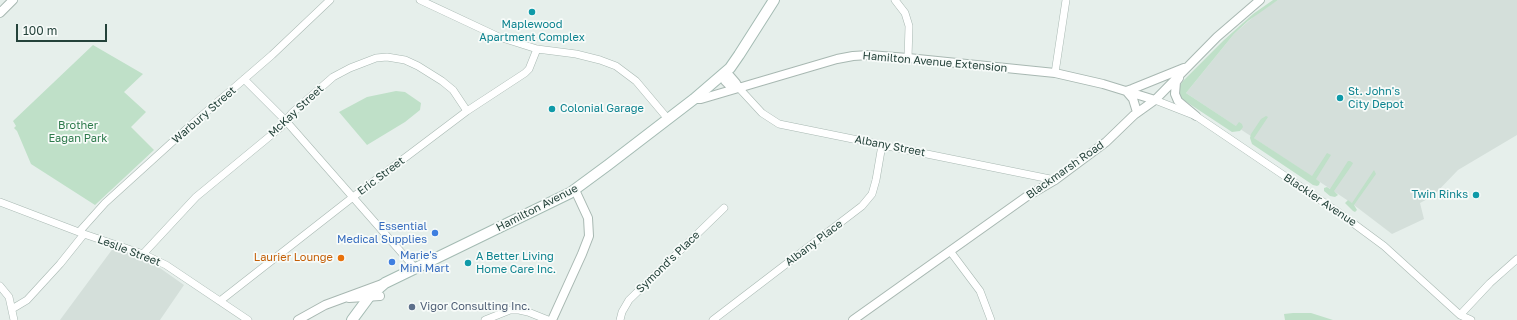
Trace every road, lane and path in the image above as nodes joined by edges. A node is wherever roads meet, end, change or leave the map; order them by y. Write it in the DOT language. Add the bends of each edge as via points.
graph roads {
  1 [pos="330,0"];
  2 [pos="420,0"];
  3 [pos="774,0"];
  4 [pos="895,0"];
  5 [pos="1066,0"];
  6 [pos="1260,0"];
  7 [pos="12,1"];
  8 [pos="0,8"];
  9 [pos="0,13"];
  10 [pos="537,49"];
  11 [pos="908,58"];
  12 [pos="1186,67"];
  13 [pos="1055,73"];
  14 [pos="723,74"];
  15 [pos="244,79"];
  16 [pos="738,88"];
  17 [pos="1125,91"];
  18 [pos="694,99"];
  19 [pos="1155,100"];
  20 [pos="467,111"];
  21 [pos="1137,112"];
  22 [pos="1196,116"];
  23 [pos="668,119"];
  24 [pos="286,121"];
  25 [pos="882,145"];
  26 [pos="1056,180"];
  27 [pos="575,190"];
  28 [pos="353,197"];
  29 [pos="0,202"];
  30 [pos="724,208"];
  31 [pos="81,233"];
  32 [pos="950,251"];
  33 [pos="143,254"];
  34 [pos="1517,260"];
  35 [pos="411,270"];
  36 [pos="385,283"];
  37 [pos="0,286"];
  38 [pos="374,296"];
  39 [pos="352,297"];
  40 [pos="342,298"];
  41 [pos="220,301"];
  42 [pos="12,309"];
  43 [pos="360,310"];
  44 [pos="1460,314"];
  45 [pos="14,320"];
  46 [pos="248,320"];
  47 [pos="298,320"];
  48 [pos="352,320"];
  49 [pos="356,320"];
  50 [pos="485,320"];
  51 [pos="548,320"];
  52 [pos="552,320"];
  53 [pos="620,320"];
  54 [pos="713,320"];
  55 [pos="853,320"];
  56 [pos="991,320"];
  57 [pos="1471,320"];
  1 -- 15 [label="street, Warbury Street"];
  2 -- 10 [label="street" via="499,37"];
  3 -- 14 [label="main road, Hamilton Avenue" via="740,55"];
  4 -- 11 [label="street" via="905,13 909,26"];
  5 -- 13 [label="street"];
  6 -- 12 [label="street, Blackmarsh Road"];
  7 -- 8 [label="street"];
  7 -- 9 [label="street"];
  10 -- 20 [label="street, Eric Street" via="525,73"];
  10 -- 23 [label="street" via="576,54 616,66 636,81"];
  11 -- 13 [label="street, Hamilton Avenue Extension"];
  11 -- 16 [label="street, Hamilton Avenue Extension" via="853,56"];
  12 -- 17 [label="street"];
  12 -- 19 [label="street, Blackmarsh Road"];
  12 -- 22 [label="street" via="1176,82 1175,94 1178,101"];
  13 -- 17 [label="street, Hamilton Avenue Extension"];
  14 -- 16 [label="street, Albany Street" via="730,76"];
  14 -- 18 [label="main road, Hamilton Avenue"];
  15 -- 24 [label="street"];
  15 -- 31 [label="street, Warbury Street" via="105,203"];
  16 -- 18 [label="street, Hamilton Avenue Extension"];
  16 -- 25 [label="street, Albany Street" via="762,113 779,124"];
  17 -- 19 [label="street, Hamilton Avenue Extension"];
  17 -- 21 [label="street" via="1133,99"];
  18 -- 23 [label="main road, Hamilton Avenue"];
  19 -- 21 [label="street, Blackmarsh Road"];
  19 -- 22 [label="street, Blackler Avenue"];
  20 -- 24 [label="street, McKay Street" via="453,90 442,81 405,60 387,57 364,62 333,77"];
  20 -- 28 [label="street, Eric Street"];
  21 -- 26 [label="street, Blackmarsh Road" via="1106,142"];
  22 -- 44 [label="street, Blackler Avenue" via="1361,228"];
  23 -- 27 [label="main road, Hamilton Avenue"];
  24 -- 28 [label="street"];
  24 -- 33 [label="street, McKay Street" via="196,197"];
  25 -- 26 [label="street, Albany Street"];
  25 -- 54 [label="street, Albany Place" via="872,194 862,206"];
  26 -- 32 [label="street, Blackmarsh Road" via="1026,197"];
  27 -- 35 [label="main road, Hamilton Avenue"];
  27 -- 52 [label="street" via="590,223 589,236"];
  28 -- 35 [label="street"];
  28 -- 41 [label="street, Eric Street"];
  29 -- 31 [label="street, Leslie Street"];
  30 -- 53 [label="street, Symond's Place" via="629,300"];
  31 -- 33 [label="street, Leslie Street"];
  31 -- 42 [label="street, Warbury Street" via="60,264 27,300"];
  32 -- 55 [label="street, Blackmarsh Road"];
  32 -- 56 [label="street" via="980,291"];
  33 -- 41 [label="street, Leslie Street" via="166,265"];
  34 -- 44 [label="street"];
  35 -- 36 [label="main road, Hamilton Avenue"];
  35 -- 38 [label="main road, Hamilton Avenue"];
  36 -- 38 [label="main road"];
  36 -- 40 [label="street, Hamilton Avenue"];
  37 -- 42 [label="street" via="9,296"];
  38 -- 39 [label="street, Hamilton Avenue"];
  38 -- 43 [label="main road"];
  38 -- 49 [label="main road"];
  39 -- 40 [label="street, Hamilton Avenue"];
  39 -- 43 [label="street" via="358,302"];
  40 -- 47 [label="street, Hamilton Avenue"];
  41 -- 46 [label="street, Leslie Street"];
  42 -- 45 [label="street"];
  43 -- 48 [label="main road"];
  44 -- 57 [label="street, Blackler Avenue"];
  50 -- 51 [label="street" via="510,310 528,312"];
}
